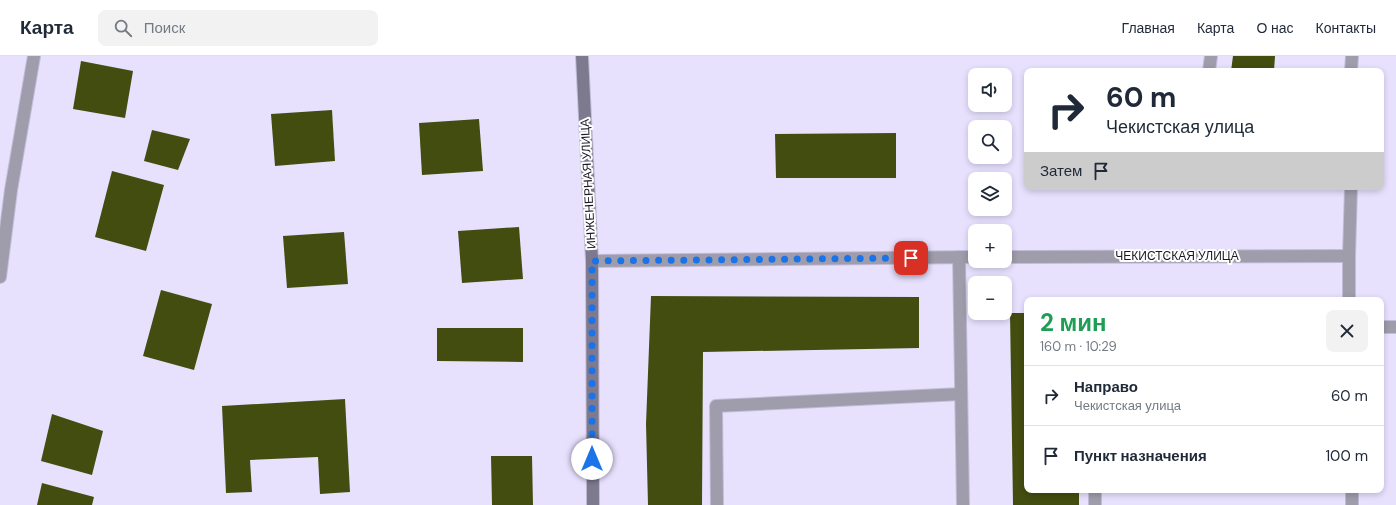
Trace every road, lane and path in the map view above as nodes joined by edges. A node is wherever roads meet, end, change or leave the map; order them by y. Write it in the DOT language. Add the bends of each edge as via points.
graph roads {
  1 [pos="34,56"];
  2 [pos="582,56"];
  3 [pos="1211,56"];
  4 [pos="1352,56"];
  5 [pos="1209,68"];
  6 [pos="1352,68"];
  7 [pos="1351,190"];
  8 [pos="1349,256"];
  9 [pos="958,257"];
  10 [pos="968,257"];
  11 [pos="1012,257"];
  12 [pos="592,261"];
  13 [pos="0,277"];
  14 [pos="1350,297"];
  15 [pos="1384,327"];
  16 [pos="1396,327"];
  17 [pos="961,394"];
  18 [pos="1095,493"];
  19 [pos="1352,493"];
  20 [pos="593,505"];
  21 [pos="717,505"];
  22 [pos="962,505"];
  23 [pos="1095,505"];
  24 [pos="1352,505"];
  1 -- 13 [label="street" via="11,190"];
  2 -- 12 [label="street, ИНЖЕНЕРНАЯ УЛИЦА"];
  3 -- 5 [label="street"];
  4 -- 6 [label="street"];
  7 -- 8 [label="street"];
  8 -- 11 [label="street, ЧЕКИСТСКАЯ УЛИЦА"];
  8 -- 14 [label="street"];
  9 -- 10 [label="street"];
  9 -- 12 [label="street"];
  9 -- 17 [label="street"];
  12 -- 20 [label="street, ИНЖЕНЕРНАЯ УЛИЦА"];
  15 -- 16 [label="street"];
  17 -- 21 [label="street" via="716,406"];
  17 -- 22 [label="street"];
  18 -- 23 [label="street"];
  19 -- 24 [label="street"];
}
